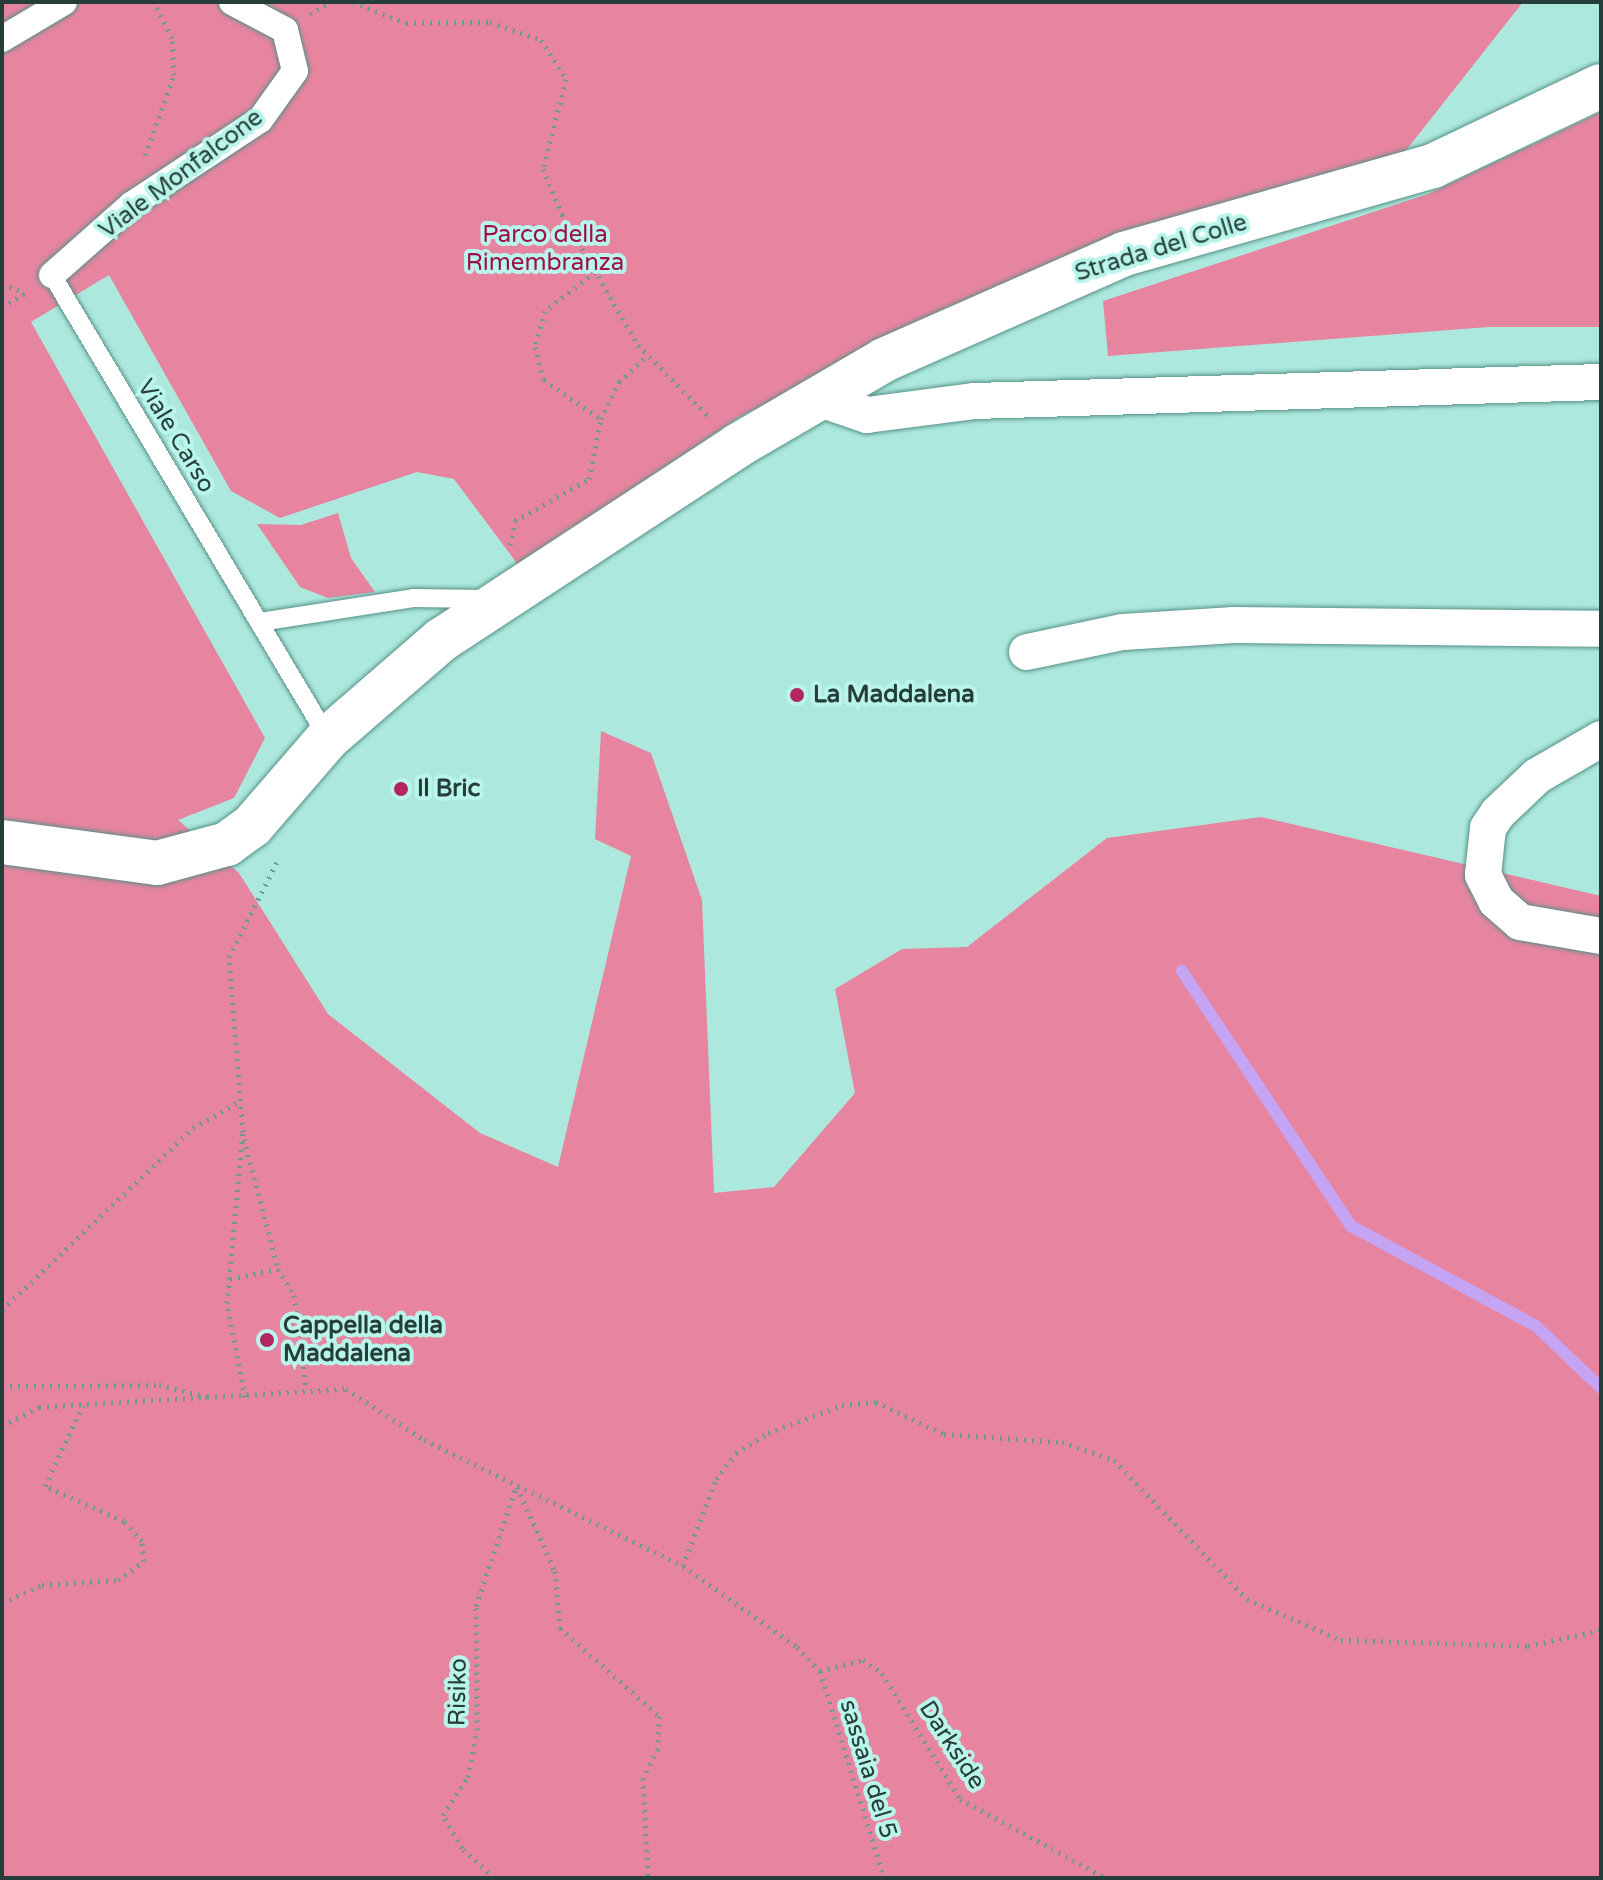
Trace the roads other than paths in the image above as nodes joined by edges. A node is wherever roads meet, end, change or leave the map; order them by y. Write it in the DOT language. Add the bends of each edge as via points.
graph roads {
  1 [pos="64,2"];
  2 [pos="232,2"];
  3 [pos="2,39"];
  4 [pos="1601,86"];
  5 [pos="52,275"];
  6 [pos="1601,382"];
  7 [pos="820,399"];
  8 [pos="499,599"];
  9 [pos="260,622"];
  10 [pos="1601,629"];
  11 [pos="1027,652"];
  12 [pos="328,738"];
  13 [pos="1601,739"];
  14 [pos="2,842"];
  15 [pos="1601,936"];
  1 -- 3 [label="street"];
  2 -- 5 [label="street, Viale Monfalcone" via="285,30 295,71 260,120 131,205"];
  4 -- 7 [label="street, Strada del Colle" via="1389,181 1124,254 1039,287"];
  5 -- 9 [label="lane, Viale Carso"];
  6 -- 7 [label="street" via="975,401 867,415"];
  7 -- 8 [label="street, Strada del Colle" via="737,446"];
  8 -- 9 [label="lane" via="413,598"];
  8 -- 12 [label="street, Strada del Colle"];
  9 -- 12 [label="lane, Viale Carso"];
  10 -- 11 [label="street" via="1203,626 1123,632"];
  12 -- 14 [label="street, Strada del Colle" via="252,826 201,855 122,862"];
  13 -- 15 [label="street" via="1537,776 1498,813 1488,828 1483,875 1496,901 1520,922"];
}
